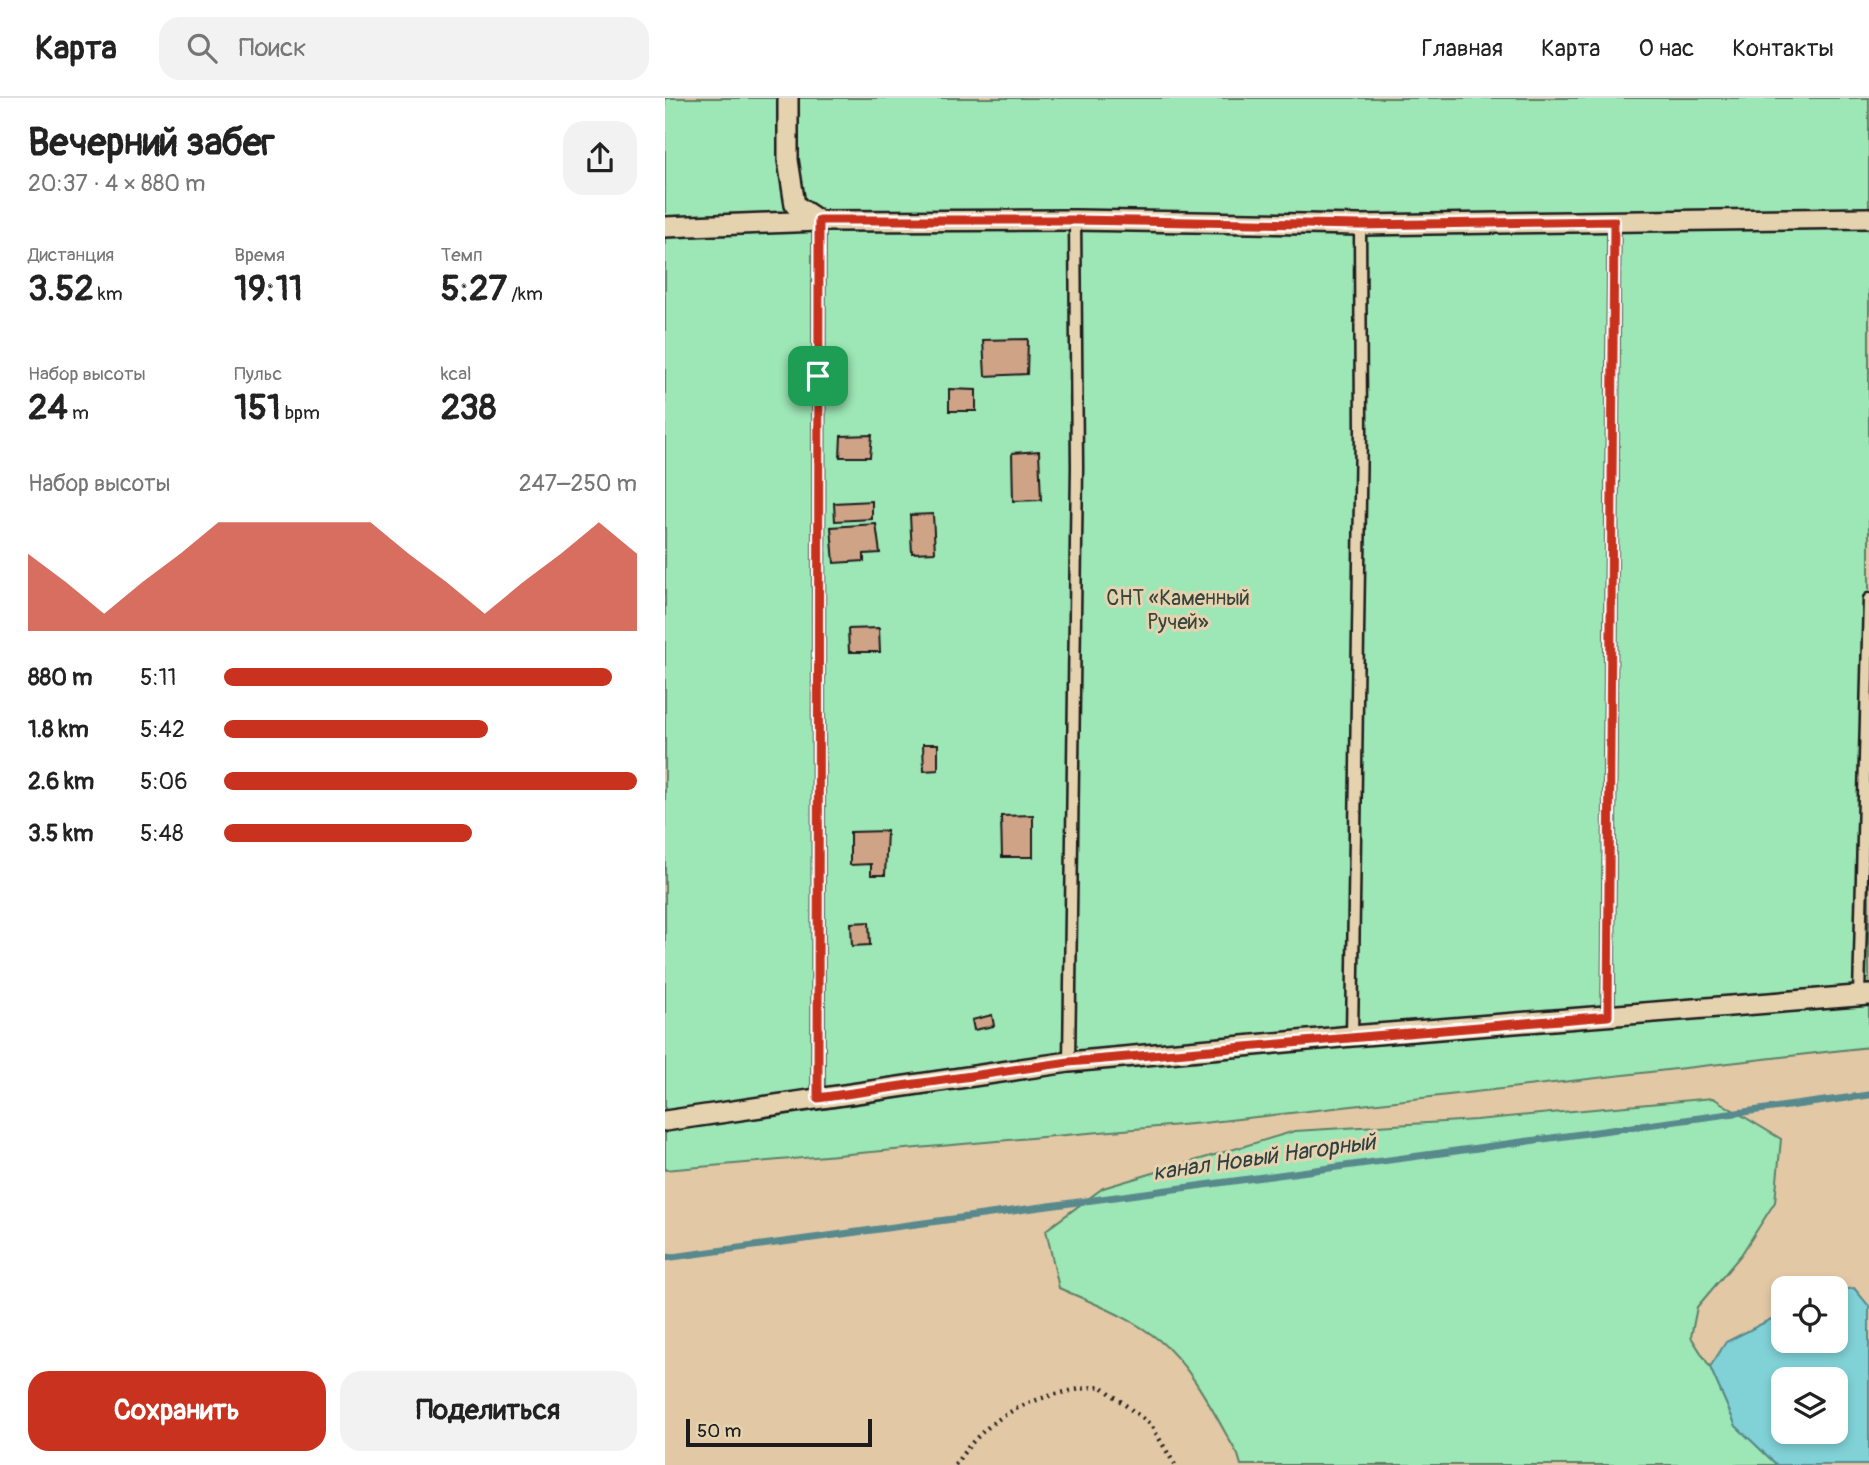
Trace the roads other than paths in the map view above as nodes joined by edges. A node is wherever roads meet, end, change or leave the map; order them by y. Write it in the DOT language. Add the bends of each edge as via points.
graph roads {
  1 [pos="788,98"];
  2 [pos="1869,218"];
  3 [pos="819,220"];
  4 [pos="1075,220"];
  5 [pos="1614,221"];
  6 [pos="1360,225"];
  7 [pos="665,227"];
  8 [pos="1869,599"];
  9 [pos="1864,996"];
  10 [pos="1608,1016"];
  11 [pos="1352,1036"];
  12 [pos="1069,1062"];
  13 [pos="818,1098"];
  14 [pos="665,1121"];
  1 -- 3 [label="street" via="787,160 795,205"];
  2 -- 5 [label="street"];
  3 -- 4 [label="street"];
  3 -- 7 [label="street"];
  3 -- 13 [label="lane"];
  4 -- 6 [label="street"];
  4 -- 12 [label="lane" via="1077,467"];
  5 -- 6 [label="street"];
  5 -- 10 [label="lane"];
  6 -- 11 [label="lane"];
  8 -- 9 [label="lane"];
  9 -- 10 [label="street"];
  10 -- 11 [label="street"];
  11 -- 12 [label="street"];
  12 -- 13 [label="street"];
  13 -- 14 [label="street"];
}
